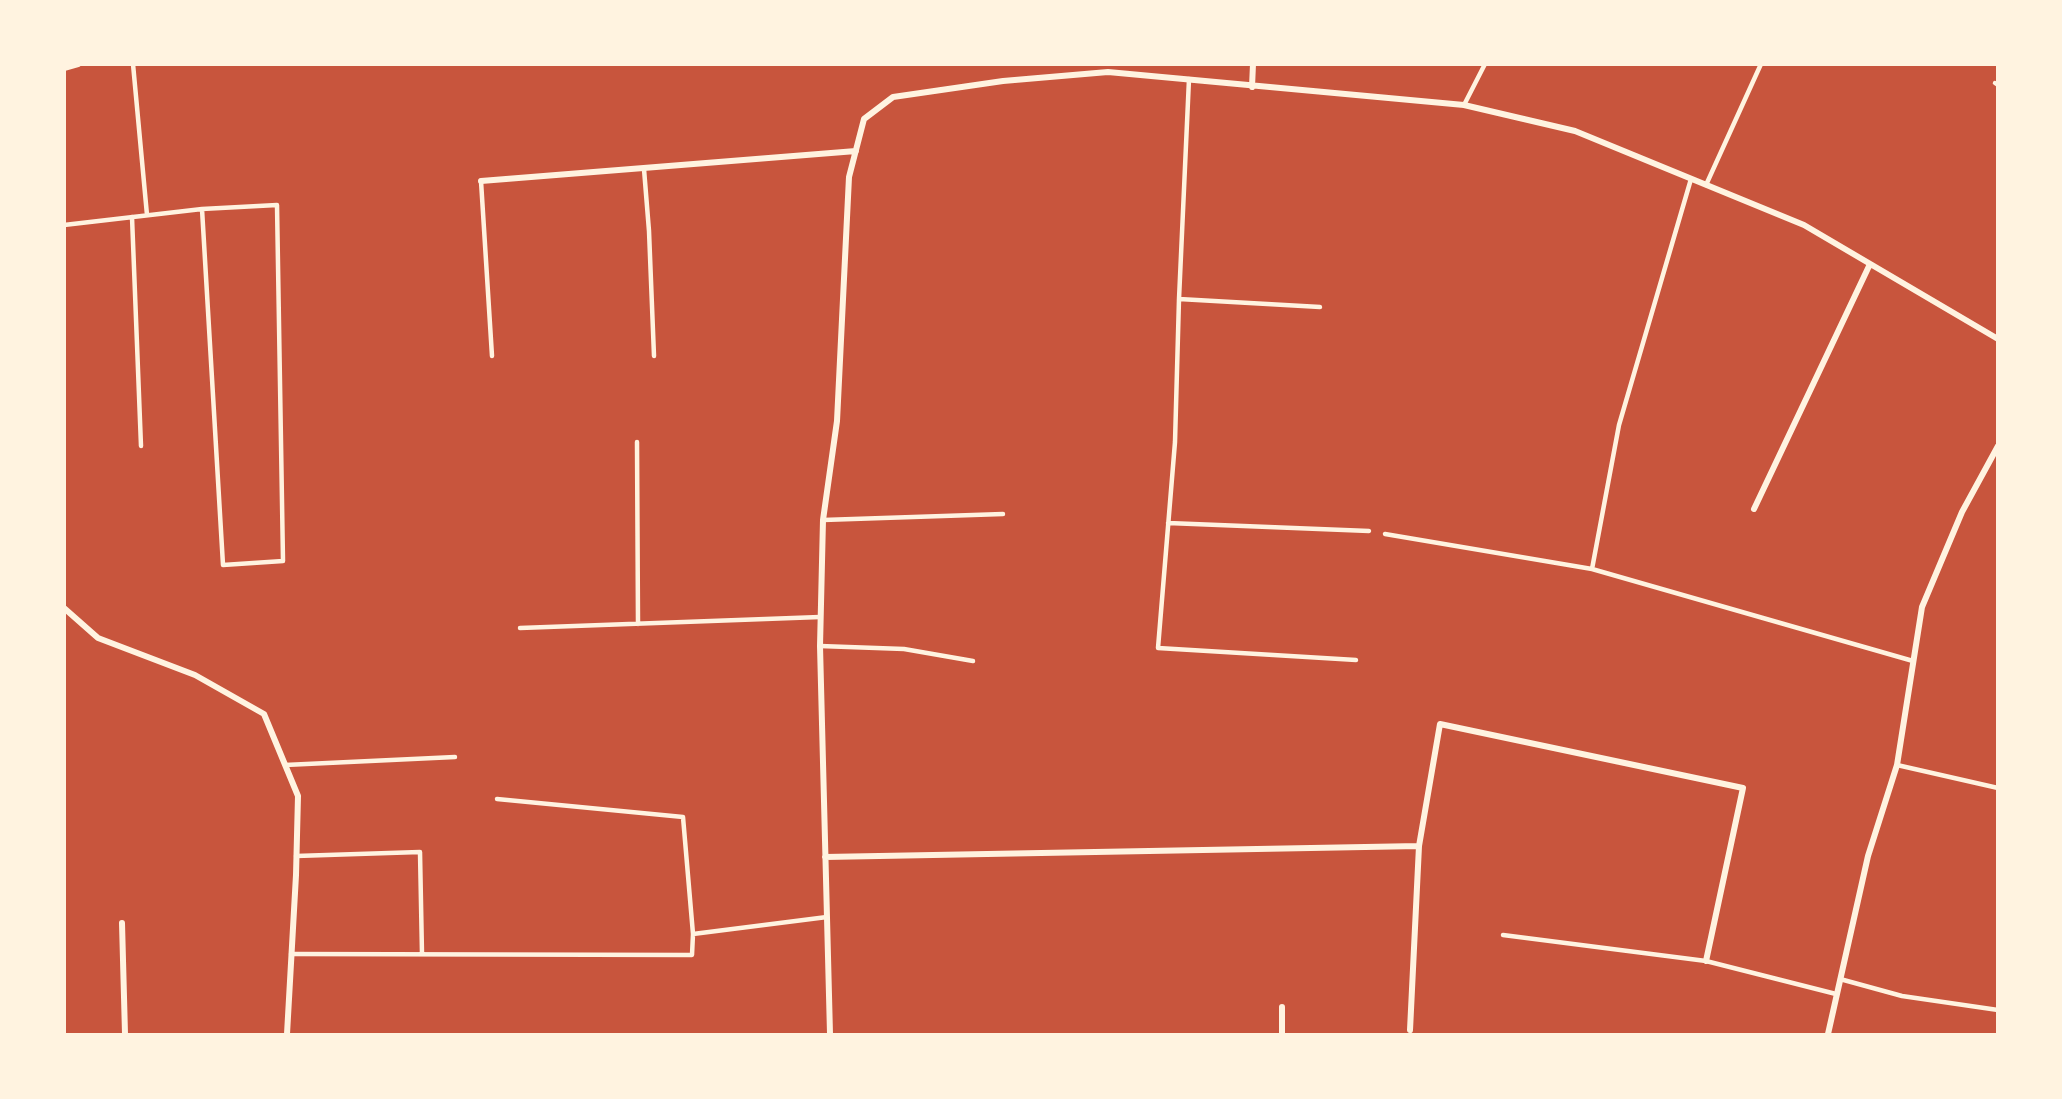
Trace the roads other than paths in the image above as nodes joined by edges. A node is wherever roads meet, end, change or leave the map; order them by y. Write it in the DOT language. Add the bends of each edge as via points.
graph roads {
  1 [pos="78,64"];
  2 [pos="133,64"];
  3 [pos="1253,64"];
  4 [pos="1485,64"];
  5 [pos="1761,64"];
  6 [pos="64,68"];
  7 [pos="1107,68"];
  8 [pos="1189,79"];
  9 [pos="1252,87"];
  10 [pos="1464,105"];
  11 [pos="856,151"];
  12 [pos="644,169"];
  13 [pos="1691,179"];
  14 [pos="481,180"];
  15 [pos="1706,185"];
  16 [pos="202,209"];
  17 [pos="147,215"];
  18 [pos="132,217"];
  19 [pos="64,225"];
  20 [pos="1870,264"];
  21 [pos="1179,299"];
  22 [pos="1320,307"];
  23 [pos="1998,339"];
  24 [pos="492,356"];
  25 [pos="654,356"];
  26 [pos="637,442"];
  27 [pos="141,446"];
  28 [pos="1998,446"];
  29 [pos="1754,509"];
  30 [pos="1003,514"];
  31 [pos="823,520"];
  32 [pos="1168,523"];
  33 [pos="1369,531"];
  34 [pos="1385,534"];
  35 [pos="1592,569"];
  36 [pos="64,608"];
  37 [pos="820,617"];
  38 [pos="638,624"];
  39 [pos="520,628"];
  40 [pos="820,646"];
  41 [pos="1356,660"];
  42 [pos="973,661"];
  43 [pos="1913,661"];
  44 [pos="455,757"];
  45 [pos="285,765"];
  46 [pos="1897,765"];
  47 [pos="1998,788"];
  48 [pos="497,799"];
  49 [pos="1419,846"];
  50 [pos="296,856"];
  51 [pos="825,858"];
  52 [pos="827,917"];
  53 [pos="122,923"];
  54 [pos="693,934"];
  55 [pos="1503,935"];
  56 [pos="291,954"];
  57 [pos="422,954"];
  58 [pos="1706,961"];
  59 [pos="1840,979"];
  60 [pos="1836,994"];
  61 [pos="1282,1007"];
  62 [pos="1998,1010"];
  63 [pos="1410,1030"];
  64 [pos="125,1035"];
  65 [pos="286,1035"];
  66 [pos="830,1035"];
  67 [pos="1282,1035"];
  68 [pos="1828,1035"];
  1 -- 6 [label="street"];
  2 -- 17 [label="lane"];
  3 -- 9 [label="street"];
  4 -- 10 [label="lane"];
  5 -- 15 [label="lane"];
  7 -- 8 [label="street"];
  7 -- 11 [label="street" via="893,97 864,119"];
  8 -- 9 [label="street"];
  8 -- 21 [label="lane"];
  9 -- 10 [label="street"];
  10 -- 13 [label="street" via="1575,131"];
  11 -- 12 [label="street"];
  11 -- 31 [label="street" via="849,177 837,421"];
  12 -- 14 [label="street"];
  12 -- 25 [label="lane"];
  13 -- 15 [label="street"];
  13 -- 35 [label="lane" via="1619,425"];
  14 -- 24 [label="lane"];
  15 -- 20 [label="street" via="1804,225"];
  16 -- 16 [label="lane" via="277,205 283,561 223,565"];
  16 -- 17 [label="lane"];
  17 -- 18 [label="lane"];
  18 -- 19 [label="lane"];
  18 -- 27 [label="lane"];
  20 -- 23 [label="street"];
  20 -- 29 [label="street"];
  21 -- 22 [label="lane"];
  21 -- 32 [label="lane" via="1175,442"];
  26 -- 38 [label="lane"];
  28 -- 43 [label="street" via="1962,512 1922,607"];
  30 -- 31 [label="lane"];
  31 -- 37 [label="street"];
  32 -- 33 [label="lane"];
  32 -- 41 [label="lane" via="1158,648"];
  34 -- 35 [label="lane"];
  35 -- 43 [label="lane"];
  36 -- 45 [label="street" via="98,638 195,675 264,714"];
  37 -- 38 [label="lane"];
  37 -- 40 [label="street"];
  38 -- 39 [label="lane"];
  40 -- 42 [label="lane" via="904,649"];
  40 -- 51 [label="street"];
  43 -- 46 [label="street"];
  44 -- 45 [label="lane"];
  45 -- 50 [label="street" via="298,796"];
  46 -- 47 [label="lane"];
  46 -- 59 [label="street" via="1868,856"];
  48 -- 54 [label="lane" via="683,817"];
  49 -- 51 [label="street"];
  49 -- 58 [label="street" via="1440,723 1743,788"];
  49 -- 63 [label="street"];
  50 -- 56 [label="street"];
  50 -- 57 [label="lane" via="420,852"];
  51 -- 52 [label="street"];
  52 -- 54 [label="lane"];
  52 -- 66 [label="street"];
  53 -- 64 [label="street"];
  54 -- 57 [label="lane" via="692,955"];
  55 -- 58 [label="lane"];
  56 -- 57 [label="lane"];
  56 -- 65 [label="street"];
  58 -- 60 [label="lane"];
  59 -- 60 [label="street"];
  59 -- 62 [label="lane" via="1902,996"];
  60 -- 68 [label="street"];
  61 -- 67 [label="street"];
}
